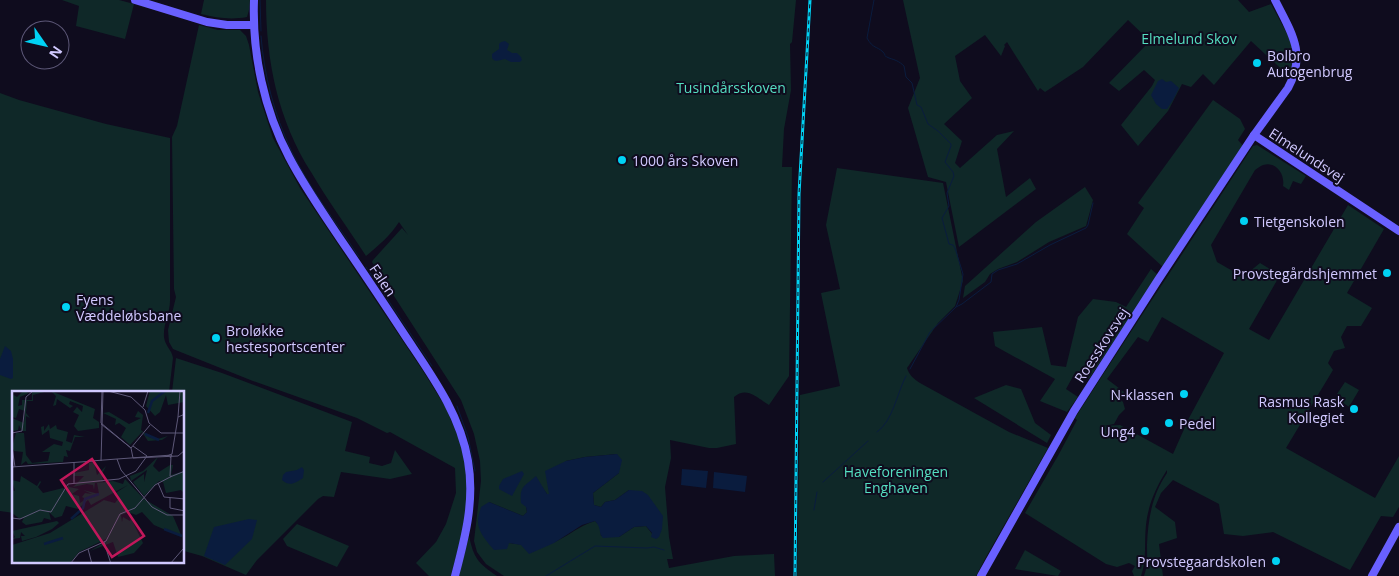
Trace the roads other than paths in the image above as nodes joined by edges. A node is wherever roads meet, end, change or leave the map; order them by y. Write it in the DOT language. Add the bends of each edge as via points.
graph roads {
  1 [pos="135,0"];
  2 [pos="254,0"];
  3 [pos="1275,0"];
  4 [pos="254,25"];
  5 [pos="1254,135"];
  6 [pos="1399,231"];
  7 [pos="1399,526"];
  8 [pos="1386,548"];
  9 [pos="455,576"];
  10 [pos="981,576"];
  11 [pos="1367,576"];
  12 [pos="1372,576"];
  1 -- 4 [label="street" via="207,22"];
  2 -- 4 [label="street, Falen"];
  3 -- 5 [label="street, Elmelundsvej" via="1296,47 1298,64 1293,80"];
  4 -- 9 [label="street, Falen" via="262,84 288,155 437,383 457,421 468,459 471,499"];
  5 -- 6 [label="street, Elmelundsvej"];
  5 -- 10 [label="street, Roesskovsvej" via="1074,411"];
  7 -- 8 [label="street"];
  8 -- 11 [label="street"];
  8 -- 12 [label="street"];
}
